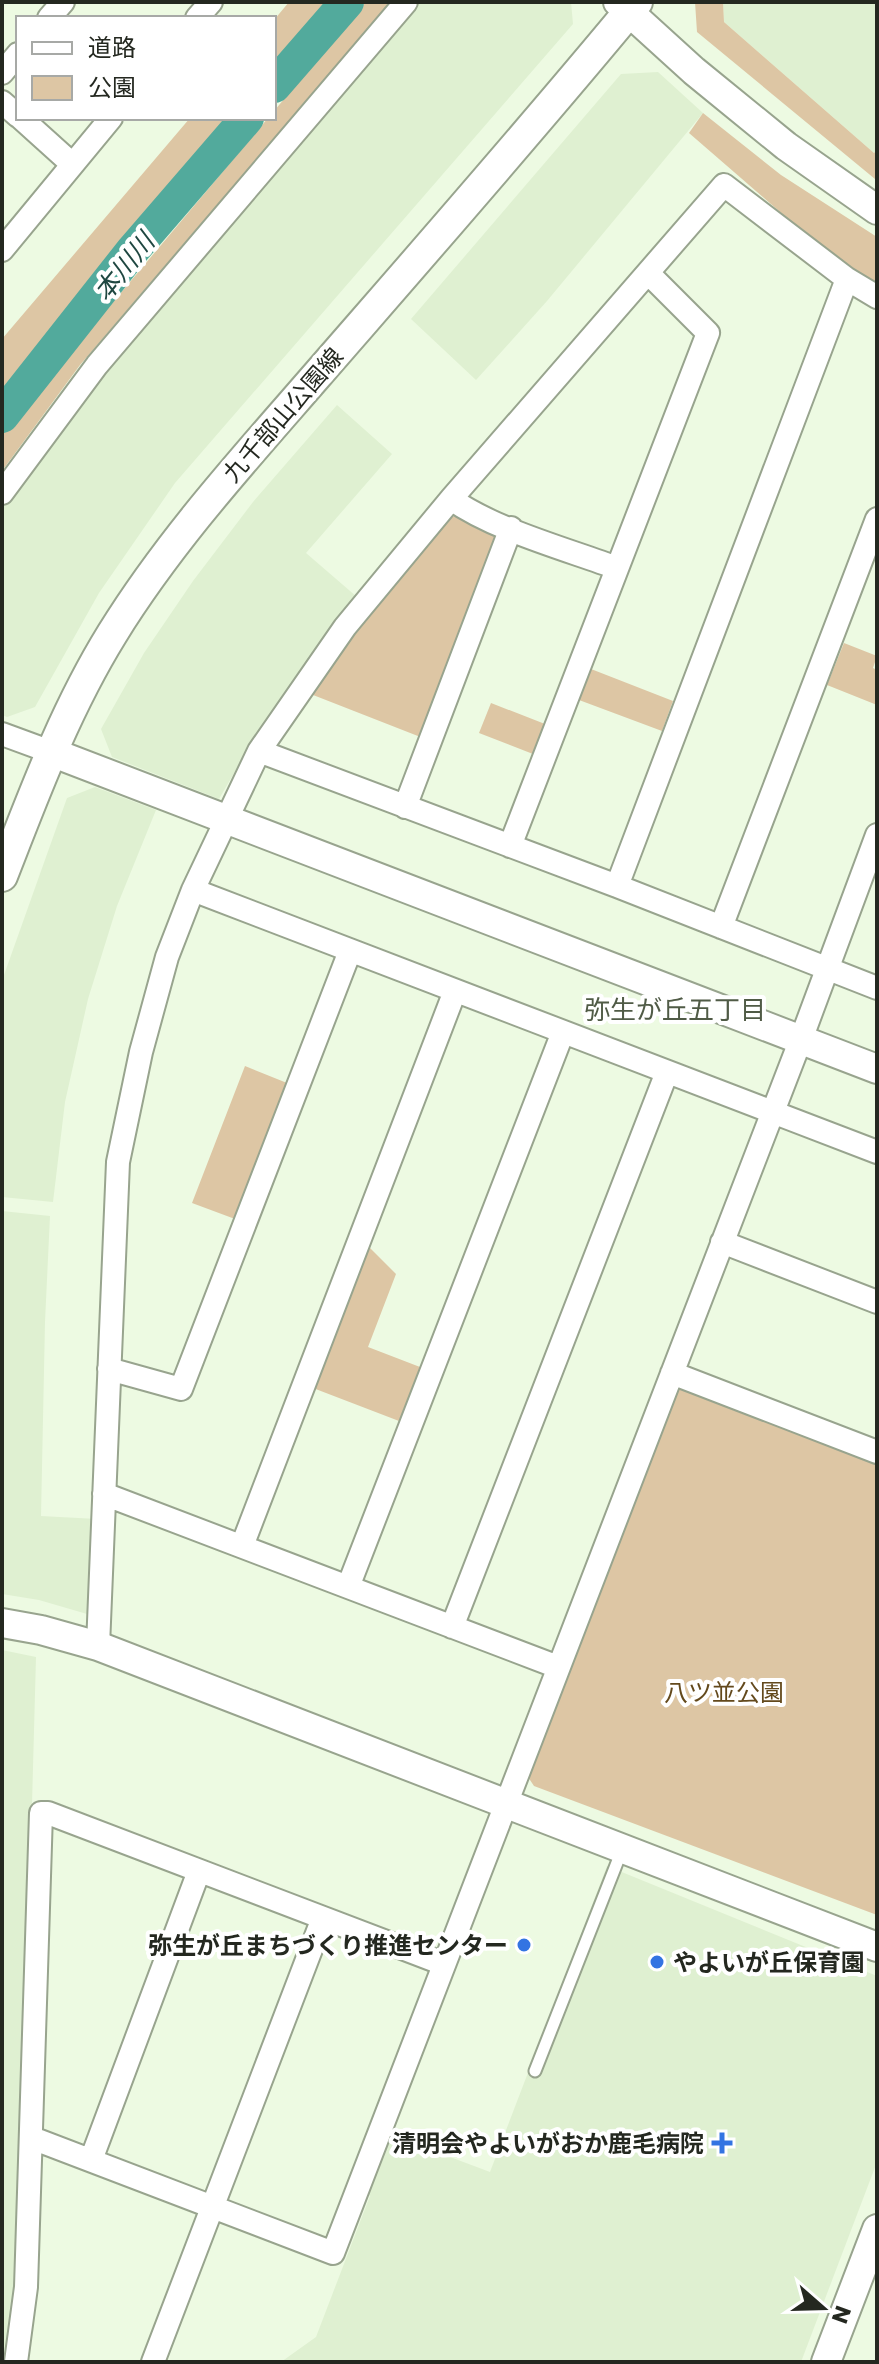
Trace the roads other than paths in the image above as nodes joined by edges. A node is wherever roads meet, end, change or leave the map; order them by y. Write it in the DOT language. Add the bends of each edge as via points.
graph roads {
  1 [pos="406,2"];
  2 [pos="628,6"];
  3 [pos="16,56"];
  4 [pos="2,73"];
  5 [pos="22,120"];
  6 [pos="109,120"];
  7 [pos="72,164"];
  8 [pos="877,210"];
  9 [pos="2,250"];
  10 [pos="648,273"];
  11 [pos="847,279"];
  12 [pos="877,297"];
  13 [pos="2,493"];
  14 [pos="451,499"];
  15 [pos="877,519"];
  16 [pos="511,528"];
  17 [pos="617,568"];
  18 [pos="2,734"];
  19 [pos="259,751"];
  20 [pos="51,752"];
  21 [pos="405,807"];
  22 [pos="224,821"];
  23 [pos="877,835"];
  24 [pos="510,846"];
  25 [pos="873,858"];
  26 [pos="2,876"];
  27 [pos="617,886"];
  28 [pos="193,890"];
  29 [pos="721,927"];
  30 [pos="350,951"];
  31 [pos="827,969"];
  32 [pos="877,988"];
  33 [pos="455,991"];
  34 [pos="563,1032"];
  35 [pos="801,1039"];
  36 [pos="877,1069"];
  37 [pos="667,1072"];
  38 [pos="772,1112"];
  39 [pos="877,1152"];
  40 [pos="722,1242"];
  41 [pos="877,1302"];
  42 [pos="109,1369"];
  43 [pos="672,1373"];
  44 [pos="877,1452"];
  45 [pos="104,1494"];
  46 [pos="242,1546"];
  47 [pos="348,1587"];
  48 [pos="2,1623"];
  49 [pos="452,1627"];
  50 [pos="98,1646"];
  51 [pos="558,1667"];
  52 [pos="505,1804"];
  53 [pos="622,1849"];
  54 [pos="199,1871"];
  55 [pos="323,1918"];
  56 [pos="877,1947"];
  57 [pos="444,1964"];
  58 [pos="535,2071"];
  59 [pos="32,2138"];
  60 [pos="91,2160"];
  61 [pos="212,2207"];
  62 [pos="877,2229"];
  63 [pos="16,2362"];
  64 [pos="153,2362"];
  65 [pos="826,2362"];
  1 -- 13 [label="street" via="97,365"];
  2 -- 8 [label="street" via="786,146"];
  2 -- 20 [label="main road, 九千部山公園線" via="162,560 111,635"];
  3 -- 4 [label="street"];
  5 -- 7 [label="street"];
  6 -- 7 [label="street"];
  7 -- 9 [label="street"];
  10 -- 11 [label="street" via="724,185"];
  10 -- 14 [label="street"];
  10 -- 17 [label="street" via="708,333"];
  11 -- 12 [label="street"];
  11 -- 27 [label="street"];
  14 -- 16 [label="street"];
  14 -- 19 [label="street" via="345,627"];
  15 -- 29 [label="street"];
  16 -- 17 [label="street"];
  16 -- 21 [label="street"];
  17 -- 24 [label="street"];
  18 -- 20 [label="street"];
  19 -- 21 [label="street"];
  19 -- 22 [label="street"];
  20 -- 22 [label="street"];
  20 -- 26 [label="main road, 九千部山公園線"];
  21 -- 24 [label="street"];
  22 -- 28 [label="street"];
  22 -- 35 [label="street"];
  23 -- 25 [label="street"];
  24 -- 27 [label="street"];
  25 -- 31 [label="street"];
  27 -- 29 [label="street"];
  28 -- 30 [label="street"];
  28 -- 42 [label="street" via="163,971 118,1162"];
  29 -- 31 [label="street"];
  30 -- 33 [label="street"];
  30 -- 42 [label="street" via="181,1389"];
  31 -- 32 [label="street"];
  31 -- 35 [label="street"];
  33 -- 34 [label="street"];
  33 -- 46 [label="street"];
  34 -- 37 [label="street"];
  34 -- 47 [label="street"];
  35 -- 36 [label="street"];
  35 -- 38 [label="street"];
  37 -- 38 [label="street"];
  37 -- 49 [label="street"];
  38 -- 39 [label="street"];
  38 -- 40 [label="street"];
  40 -- 41 [label="street"];
  40 -- 43 [label="street"];
  42 -- 45 [label="street"];
  43 -- 44 [label="street"];
  43 -- 51 [label="street"];
  45 -- 46 [label="street"];
  45 -- 50 [label="street"];
  46 -- 47 [label="street"];
  47 -- 49 [label="street"];
  48 -- 50 [label="street"];
  49 -- 51 [label="street"];
  50 -- 52 [label="street"];
  51 -- 52 [label="street"];
  52 -- 53 [label="street"];
  52 -- 57 [label="street"];
  53 -- 56 [label="street"];
  53 -- 58 [label="lane"];
  54 -- 55 [label="street"];
  54 -- 59 [label="street" via="41,1813"];
  54 -- 60 [label="street"];
  55 -- 57 [label="street"];
  55 -- 61 [label="street"];
  57 -- 61 [label="street" via="333,2253"];
  59 -- 60 [label="street"];
  59 -- 63 [label="street" via="26,2287"];
  60 -- 61 [label="street"];
  61 -- 64 [label="street"];
  62 -- 65 [label="street"];
}
